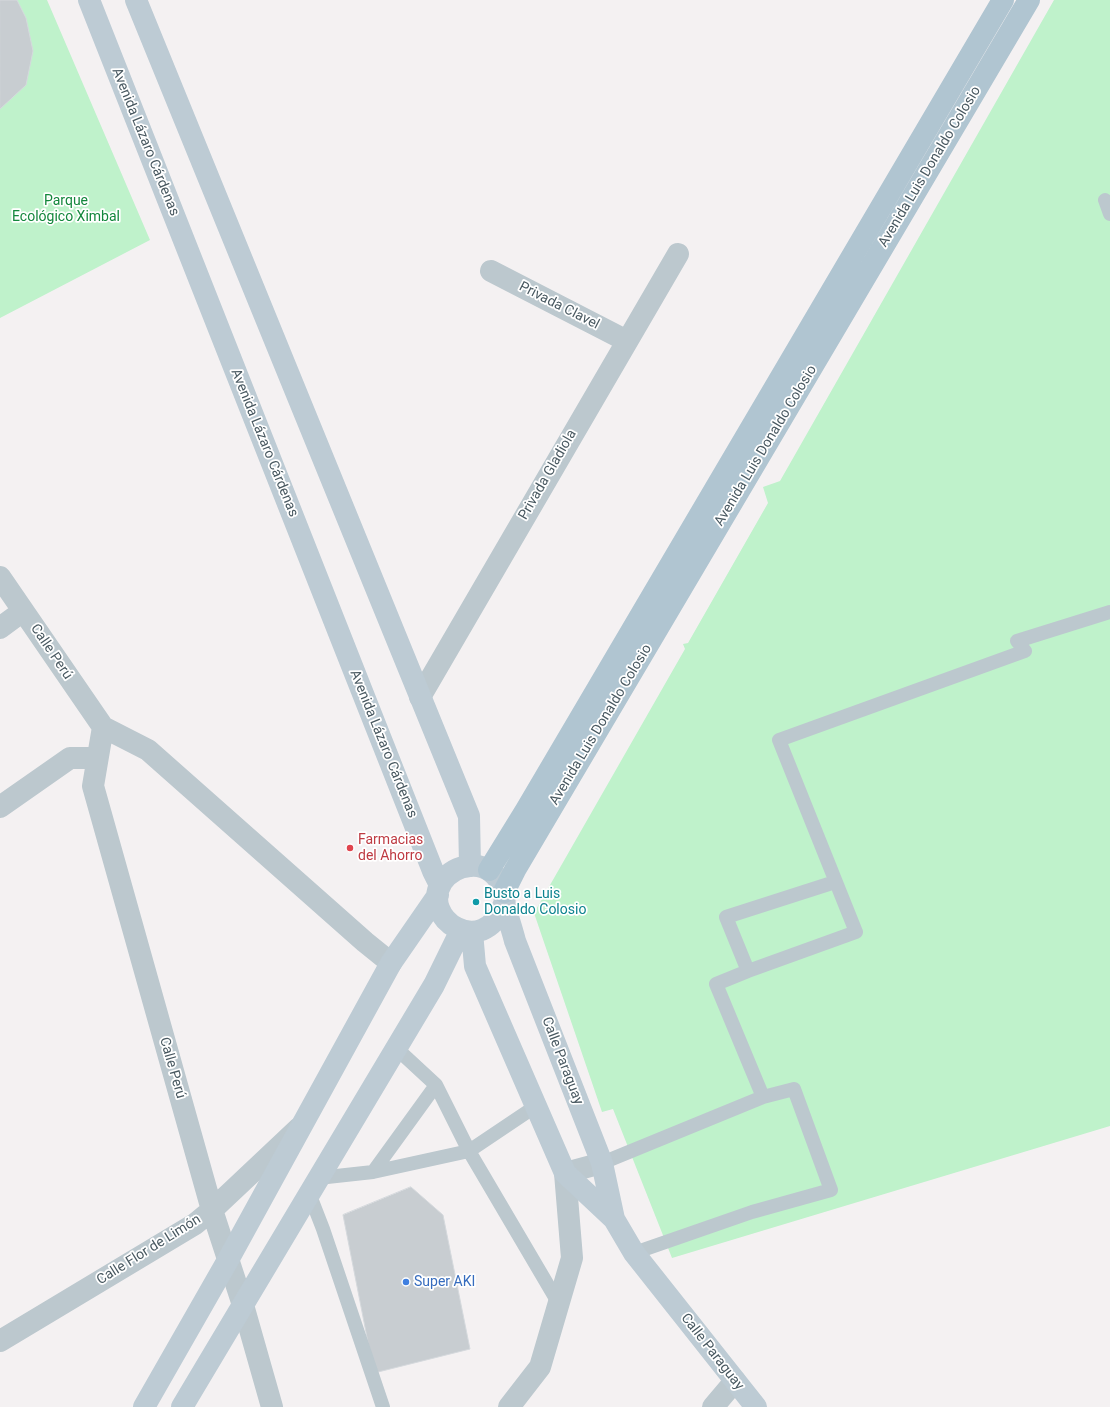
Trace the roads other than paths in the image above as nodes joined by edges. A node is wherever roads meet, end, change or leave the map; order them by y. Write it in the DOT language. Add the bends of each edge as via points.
graph roads {
  1 [pos="89,0"];
  2 [pos="136,0"];
  3 [pos="1003,0"];
  4 [pos="1029,0"];
  5 [pos="1105,200"];
  6 [pos="1110,214"];
  7 [pos="678,254"];
  8 [pos="491,271"];
  9 [pos="627,341"];
  10 [pos="0,577"];
  11 [pos="23,611"];
  12 [pos="1110,612"];
  13 [pos="0,628"];
  14 [pos="420,697"];
  15 [pos="103,727"];
  16 [pos="97,758"];
  17 [pos="0,807"];
  18 [pos="479,868"];
  19 [pos="835,882"];
  20 [pos="439,890"];
  21 [pos="504,898"];
  22 [pos="467,931"];
  23 [pos="391,963"];
  24 [pos="748,971"];
  25 [pos="396,1048"];
  26 [pos="436,1085"];
  27 [pos="763,1097"];
  28 [pos="536,1106"];
  29 [pos="302,1125"];
  30 [pos="469,1151"];
  31 [pos="602,1163"];
  32 [pos="373,1172"];
  33 [pos="565,1173"];
  34 [pos="314,1185"];
  35 [pos="212,1210"];
  36 [pos="614,1219"];
  37 [pos="634,1253"];
  38 [pos="228,1260"];
  39 [pos="559,1304"];
  40 [pos="243,1305"];
  41 [pos="1,1337"];
  42 [pos="735,1381"];
  43 [pos="144,1407"];
  44 [pos="182,1407"];
  45 [pos="272,1407"];
  46 [pos="383,1407"];
  47 [pos="509,1407"];
  48 [pos="713,1407"];
  49 [pos="756,1407"];
  1 -- 20 [label="main road, Avenida Lázaro Cárdenas"];
  2 -- 14 [label="main road"];
  3 -- 18 [label="main road" via="530,803"];
  4 -- 21 [label="main road, Avenida Luis Donaldo Colosio" via="519,863"];
  5 -- 6 [label="lane"];
  7 -- 9 [label="street, Privada Gladiola"];
  8 -- 9 [label="street, Privada Clavel"];
  9 -- 14 [label="street, Privada Gladiola"];
  10 -- 11 [label="street, Calle Perú"];
  11 -- 13 [label="street"];
  11 -- 15 [label="street, Calle Perú"];
  12 -- 19 [label="lane" via="1017,641 1025,652 778,740"];
  14 -- 18 [label="main road" via="469,816"];
  15 -- 16 [label="street, Calle Perú"];
  15 -- 23 [label="street, Calle Perú" via="148,750"];
  16 -- 17 [label="street" via="70,758"];
  16 -- 35 [label="street, Calle Perú" via="93,786"];
  18 -- 20 [label="main road" via="464,866 454,870 446,876"];
  18 -- 21 [label="main road" via="496,876"];
  19 -- 24 [label="lane" via="856,932"];
  19 -- 24 [label="lane" via="726,917"];
  20 -- 22 [label="main road" via="439,907 443,918 451,926"];
  20 -- 23 [label="main road"];
  21 -- 22 [label="main road" via="500,914 493,923 484,929"];
  21 -- 31 [label="main road, Calle Paraguay" via="515,941"];
  22 -- 25 [label="main road"];
  22 -- 28 [label="main road, Calle Paraguay" via="475,966"];
  23 -- 29 [label="main road"];
  24 -- 27 [label="lane" via="716,984"];
  25 -- 26 [label="lane"];
  25 -- 34 [label="main road"];
  26 -- 30 [label="lane"];
  26 -- 32 [label="lane"];
  27 -- 31 [label="lane"];
  27 -- 37 [label="lane" via="794,1089 831,1190 752,1212"];
  28 -- 30 [label="lane"];
  28 -- 33 [label="main road, Calle Paraguay"];
  29 -- 35 [label="street, Calle Flor de Limón"];
  29 -- 38 [label="main road"];
  30 -- 32 [label="lane"];
  30 -- 39 [label="lane"];
  31 -- 33 [label="street"];
  31 -- 36 [label="main road, Calle Paraguay"];
  32 -- 34 [label="lane"];
  33 -- 36 [label="main road, Calle Paraguay"];
  33 -- 39 [label="street" via="572,1258"];
  34 -- 40 [label="main road"];
  34 -- 46 [label="lane" via="323,1229"];
  35 -- 38 [label="street, Calle Perú"];
  35 -- 41 [label="street, Calle Flor de Limón" via="195,1224"];
  36 -- 37 [label="main road, Calle Paraguay"];
  37 -- 42 [label="main road, Calle Paraguay"];
  38 -- 40 [label="street, Calle Perú"];
  38 -- 43 [label="main road"];
  39 -- 47 [label="street" via="540,1367"];
  40 -- 44 [label="main road"];
  40 -- 45 [label="street, Calle Perú"];
  42 -- 48 [label="street"];
  42 -- 49 [label="main road, Calle Paraguay"];
}
